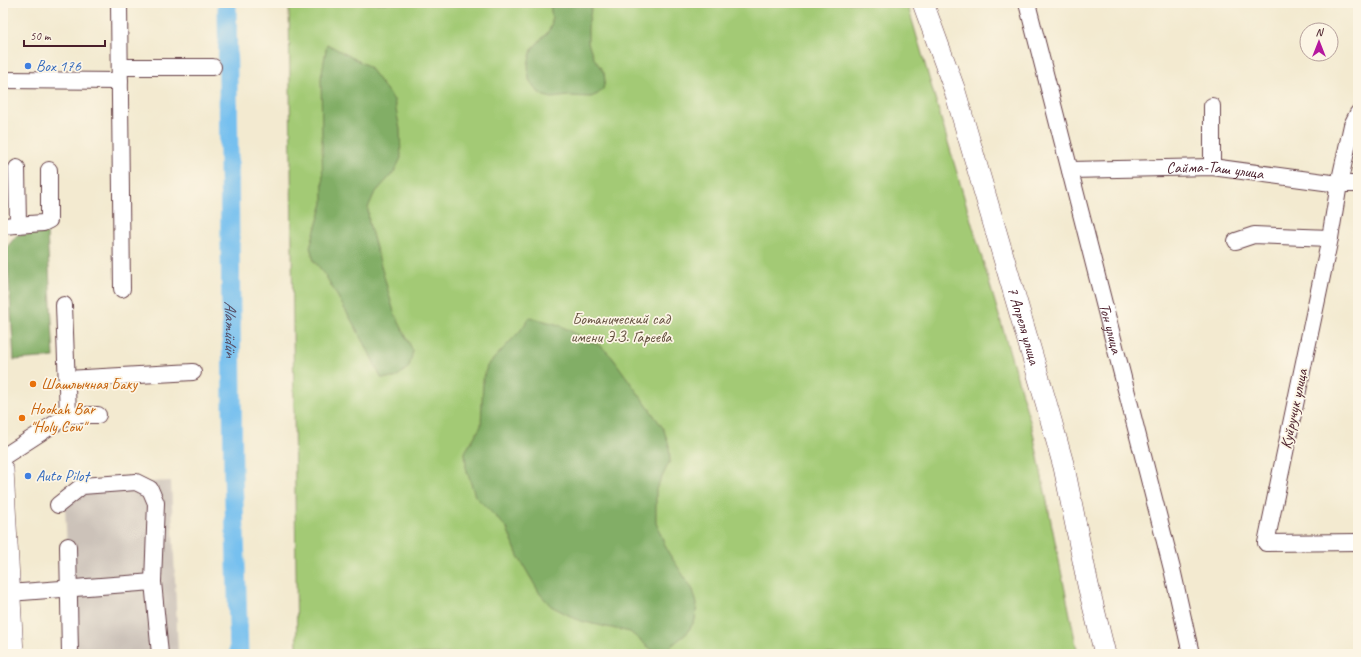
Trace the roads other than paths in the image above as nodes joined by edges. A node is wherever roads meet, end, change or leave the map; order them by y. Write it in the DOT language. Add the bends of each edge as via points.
graph roads {
  1 [pos="119,3"];
  2 [pos="923,3"];
  3 [pos="1027,3"];
  4 [pos="213,68"];
  5 [pos="120,74"];
  6 [pos="3,80"];
  7 [pos="1212,106"];
  8 [pos="1358,113"];
  9 [pos="1212,167"];
  10 [pos="17,168"];
  11 [pos="49,170"];
  12 [pos="1070,170"];
  13 [pos="1339,184"];
  14 [pos="1358,184"];
  15 [pos="11,225"];
  16 [pos="1330,238"];
  17 [pos="1236,241"];
  18 [pos="122,289"];
  19 [pos="64,305"];
  20 [pos="194,372"];
  21 [pos="67,379"];
  22 [pos="98,414"];
  23 [pos="68,415"];
  24 [pos="3,457"];
  25 [pos="3,470"];
  26 [pos="58,505"];
  27 [pos="1358,542"];
  28 [pos="68,546"];
  29 [pos="153,582"];
  30 [pos="69,589"];
  31 [pos="9,593"];
  32 [pos="12,654"];
  33 [pos="70,654"];
  34 [pos="160,654"];
  35 [pos="1105,654"];
  36 [pos="1191,654"];
  1 -- 5 [label="street"];
  2 -- 35 [label="main road, 7 Апреля улица" via="954,88 1047,406 1064,467"];
  3 -- 12 [label="street, Тон улица"];
  4 -- 5 [label="street"];
  5 -- 6 [label="street"];
  5 -- 18 [label="street"];
  7 -- 9 [label="street"];
  8 -- 13 [label="street, Куйручук улица" via="1352,124"];
  9 -- 12 [label="street, Сайма-Таш улица"];
  9 -- 13 [label="street, Сайма-Таш улица"];
  10 -- 15 [label="street"];
  11 -- 15 [label="street" via="48,220 43,223"];
  12 -- 36 [label="street, Тон улица" via="1172,569"];
  13 -- 14 [label="street, Сайма-Таш улица"];
  13 -- 16 [label="street, Куйручук улица"];
  16 -- 17 [label="street" via="1254,235"];
  16 -- 27 [label="street, Куйручук улица" via="1266,543"];
  19 -- 21 [label="street"];
  20 -- 21 [label="street"];
  21 -- 23 [label="street"];
  22 -- 23 [label="street"];
  23 -- 24 [label="street"];
  25 -- 31 [label="main road"];
  26 -- 29 [label="street" via="82,486 136,482 150,489 156,503"];
  28 -- 30 [label="street"];
  29 -- 30 [label="street"];
  29 -- 34 [label="street"];
  30 -- 31 [label="street"];
  30 -- 33 [label="street"];
  31 -- 32 [label="main road"];
}
